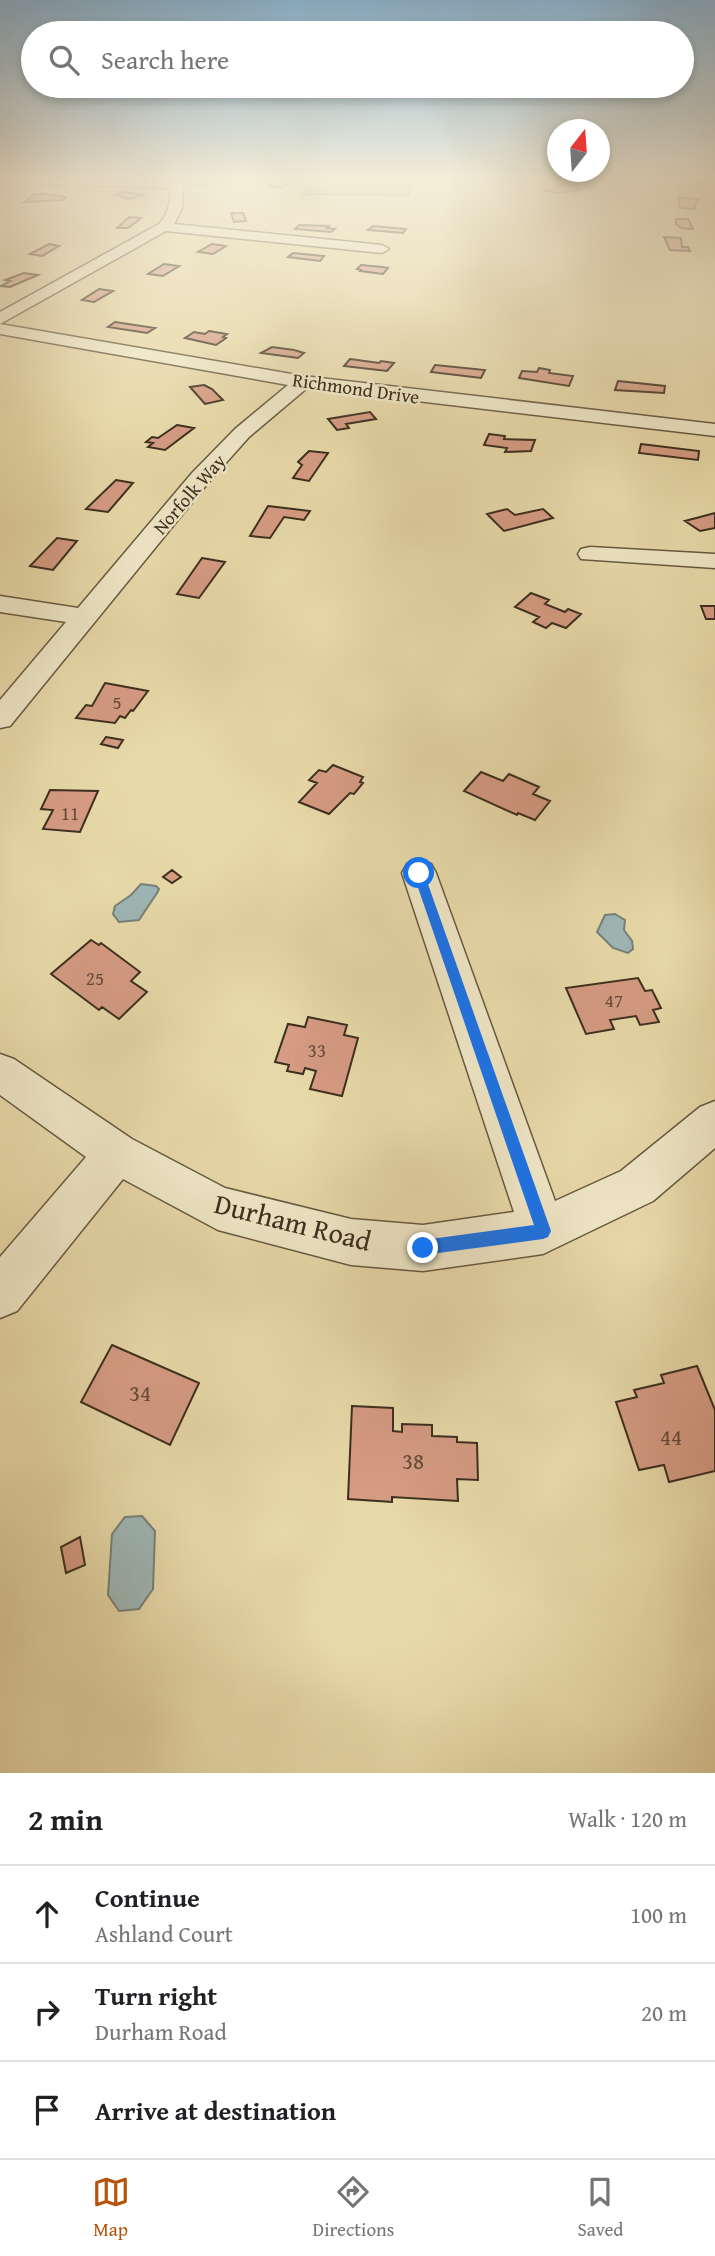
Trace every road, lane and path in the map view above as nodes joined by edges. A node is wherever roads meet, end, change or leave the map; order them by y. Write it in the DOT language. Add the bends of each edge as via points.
graph roads {
  1 [pos="102,262"];
  2 [pos="0,319"];
  3 [pos="0,328"];
  4 [pos="303,382"];
  5 [pos="715,430"];
  6 [pos="590,554"];
  7 [pos="715,561"];
  8 [pos="0,604"];
  9 [pos="86,617"];
  10 [pos="0,719"];
  11 [pos="419,873"];
  12 [pos="0,1072"];
  13 [pos="715,1121"];
  14 [pos="117,1153"];
  15 [pos="543,1231"];
  16 [pos="0,1294"];
  1 -- 2 [label="street"];
  3 -- 4 [label="street, Richmond Drive"];
  4 -- 5 [label="street, Richmond Drive"];
  4 -- 9 [label="street, Norfolk Way" via="242,433 200,478"];
  6 -- 7 [label="street"];
  8 -- 9 [label="street"];
  9 -- 10 [label="street"];
  11 -- 15 [label="street"];
  12 -- 14 [label="street, Durham Road"];
  13 -- 15 [label="street, Durham Road" via="637,1186"];
  14 -- 15 [label="street, Durham Road" via="218,1208 351,1242 423,1248"];
  14 -- 16 [label="street"];
}
